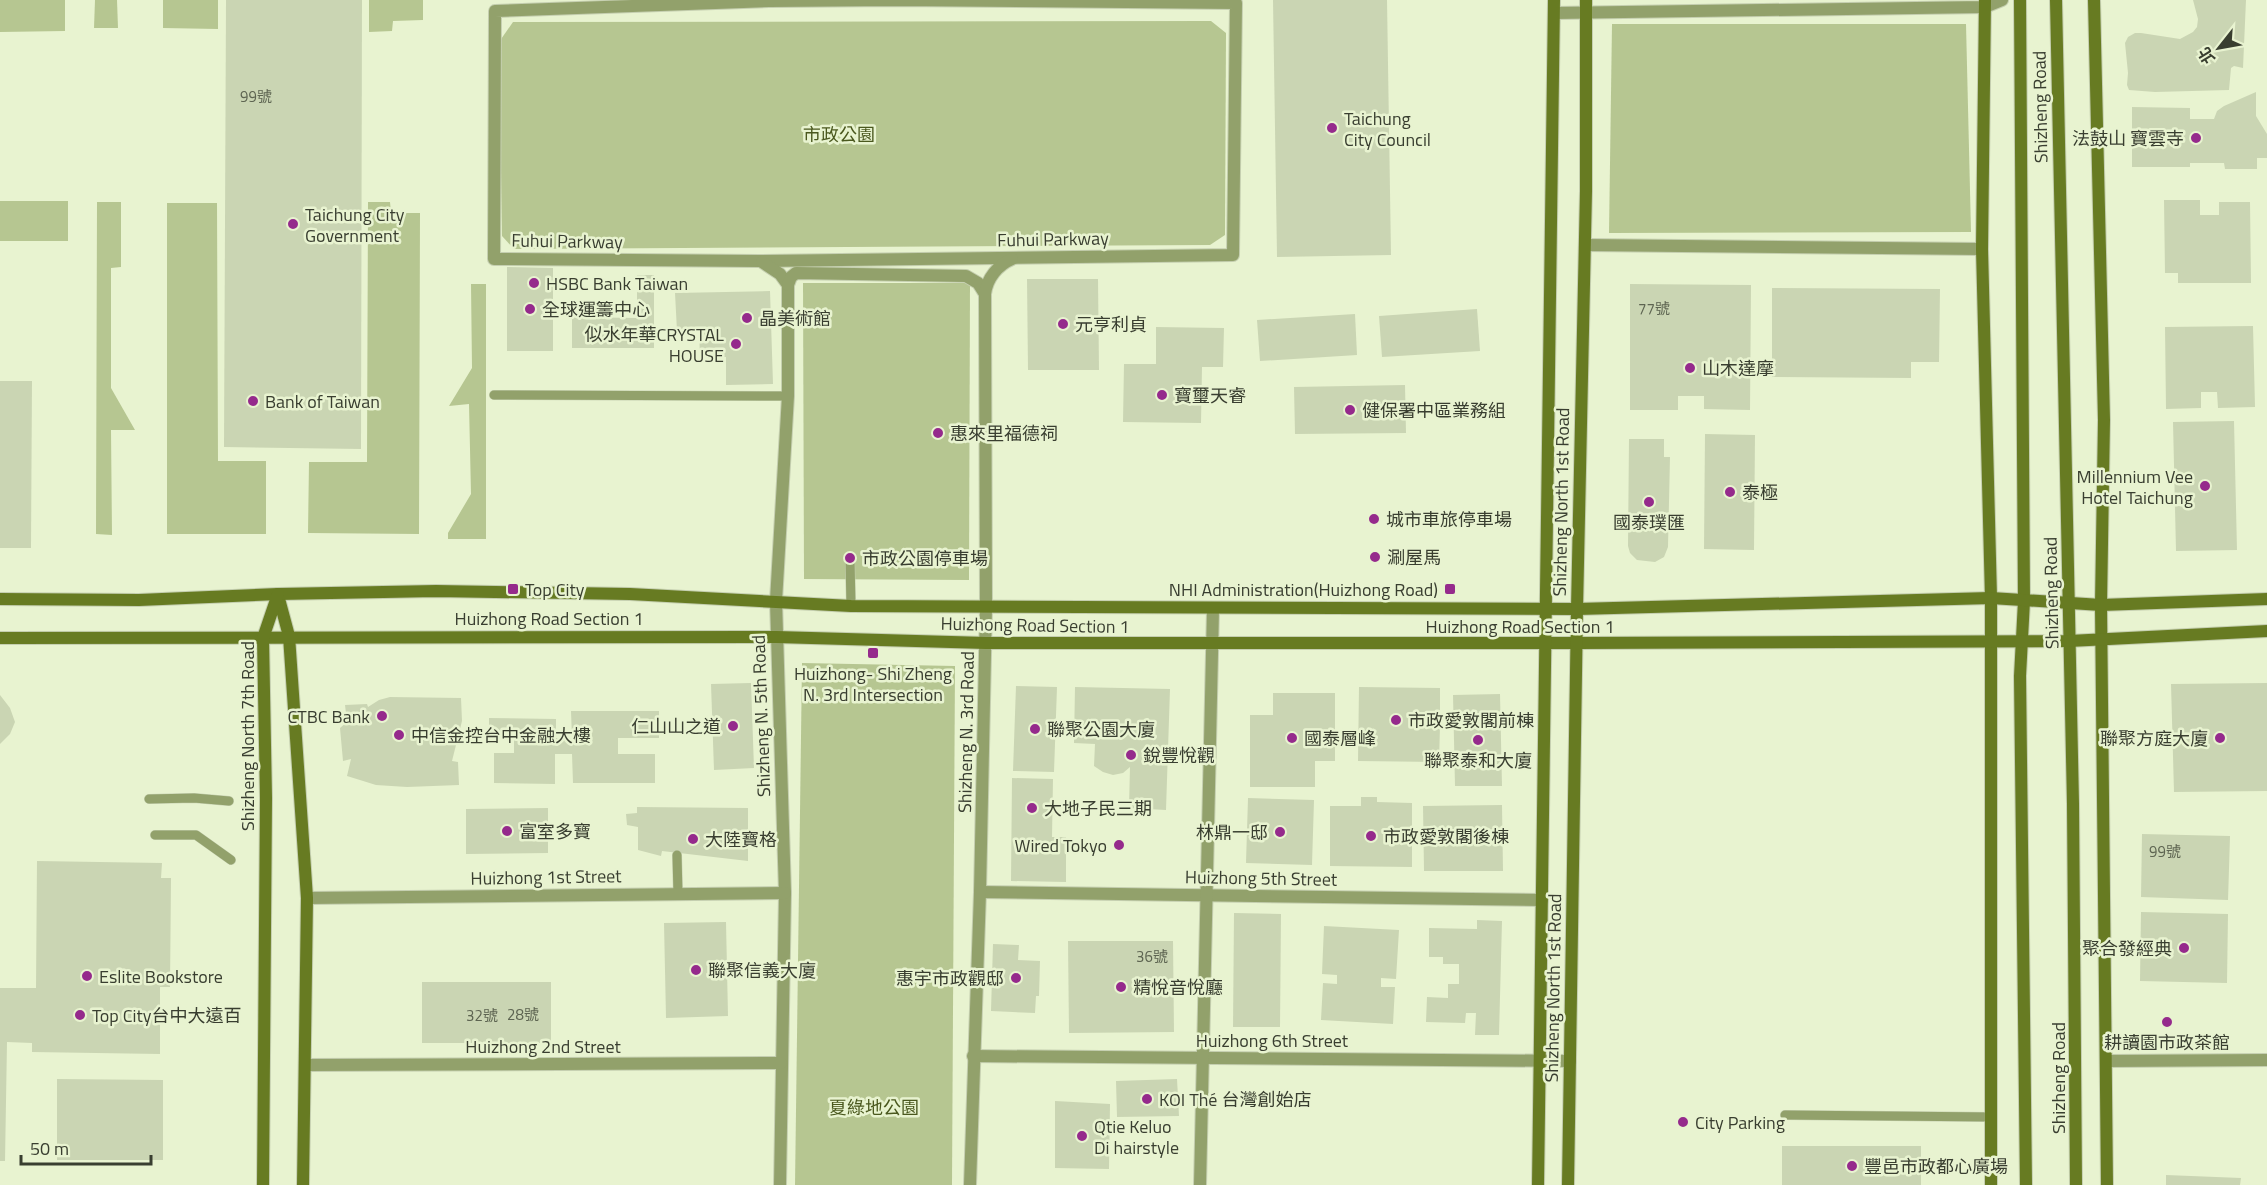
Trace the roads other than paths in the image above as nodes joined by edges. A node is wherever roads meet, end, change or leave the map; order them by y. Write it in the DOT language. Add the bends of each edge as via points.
graph roads {
  1 [pos="770,0"];
  2 [pos="896,0"];
  3 [pos="1554,0"];
  4 [pos="2002,0"];
  5 [pos="2020,0"];
  6 [pos="2056,0"];
  7 [pos="2094,0"];
  8 [pos="1019,1"];
  9 [pos="1985,3"];
  10 [pos="1586,6"];
  11 [pos="1554,13"];
  12 [pos="1585,245"];
  13 [pos="1982,249"];
  14 [pos="894,258"];
  15 [pos="1016,258"];
  16 [pos="758,261"];
  17 [pos="895,275"];
  18 [pos="788,285"];
  19 [pos="985,294"];
  20 [pos="494,395"];
  21 [pos="788,396"];
  22 [pos="850,558"];
  23 [pos="278,594"];
  24 [pos="1991,598"];
  25 [pos="0,599"];
  26 [pos="2267,599"];
  27 [pos="776,601"];
  28 [pos="2024,601"];
  29 [pos="2070,604"];
  30 [pos="2101,605"];
  31 [pos="851,606"];
  32 [pos="986,607"];
  33 [pos="1213,609"];
  34 [pos="1546,609"];
  35 [pos="1577,609"];
  36 [pos="2267,631"];
  37 [pos="289,636"];
  38 [pos="776,636"];
  39 [pos="0,638"];
  40 [pos="263,638"];
  41 [pos="2102,639"];
  42 [pos="2022,641"];
  43 [pos="2069,641"];
  44 [pos="1990,642"];
  45 [pos="986,643"];
  46 [pos="1545,644"];
  47 [pos="1576,644"];
  48 [pos="1212,645"];
  49 [pos="149,799"];
  50 [pos="229,801"];
  51 [pos="155,835"];
  52 [pos="676,855"];
  53 [pos="231,860"];
  54 [pos="980,892"];
  55 [pos="784,893"];
  56 [pos="678,894"];
  57 [pos="1206,895"];
  58 [pos="307,898"];
  59 [pos="1542,900"];
  60 [pos="973,1056"];
  61 [pos="1203,1057"];
  62 [pos="1540,1060"];
  63 [pos="2267,1060"];
  64 [pos="1570,1061"];
  65 [pos="2106,1061"];
  66 [pos="781,1063"];
  67 [pos="306,1065"];
  68 [pos="1785,1115"];
  69 [pos="1991,1117"];
  70 [pos="263,1185"];
  71 [pos="303,1185"];
  72 [pos="780,1185"];
  73 [pos="970,1185"];
  74 [pos="1200,1185"];
  75 [pos="1538,1185"];
  76 [pos="1568,1185"];
  77 [pos="1991,1185"];
  78 [pos="2026,1185"];
  79 [pos="2076,1185"];
  80 [pos="2107,1185"];
  1 -- 2 [label="street, Fuhui Parkway"];
  1 -- 16 [label="street, Fuhui Parkway" via="495,11 494,259"];
  2 -- 8 [label="street, Fuhui Parkway"];
  3 -- 11 [label="street, Shizheng North 1st Road"];
  4 -- 9 [label="street"];
  5 -- 28 [label="street, Shizheng Road"];
  6 -- 29 [label="street, Shizheng Road"];
  7 -- 30 [label="street" via="2103,420"];
  8 -- 15 [label="street, Fuhui Parkway" via="1236,3 1233,255"];
  9 -- 10 [label="street"];
  9 -- 13 [label="street"];
  10 -- 11 [label="street"];
  10 -- 12 [label="street, Shizheng North 1st Road"];
  11 -- 34 [label="street, Shizheng North 1st Road"];
  12 -- 13 [label="street"];
  12 -- 35 [label="street, Shizheng North 1st Road"];
  13 -- 24 [label="street"];
  14 -- 15 [label="street, Fuhui Parkway"];
  14 -- 16 [label="street, Fuhui Parkway"];
  14 -- 17 [label="street"];
  15 -- 19 [label="street, Shizheng N. 3rd Road" via="996,271"];
  16 -- 18 [label="street" via="777,271"];
  17 -- 18 [label="street" via="796,273"];
  17 -- 19 [label="street" via="966,276 975,280"];
  18 -- 21 [label="street, Shizheng N. 5th Road"];
  19 -- 32 [label="street, Shizheng N. 3rd Road"];
  20 -- 21 [label="lane"];
  21 -- 27 [label="street, Shizheng N. 5th Road"];
  22 -- 31 [label="lane"];
  23 -- 25 [label="street, Huizhong Road Section 1" via="139,600"];
  23 -- 27 [label="street, Huizhong Road Section 1" via="436,591"];
  23 -- 37 [label="street"];
  23 -- 40 [label="street, Shizheng North 7th Road"];
  24 -- 28 [label="street, Huizhong Road Section 1"];
  24 -- 35 [label="street, Huizhong Road Section 1"];
  24 -- 44 [label="street"];
  26 -- 30 [label="street, Huizhong Road Section 1"];
  27 -- 31 [label="street, Huizhong Road Section 1"];
  27 -- 38 [label="street, Shizheng N. 5th Road"];
  28 -- 29 [label="street, Huizhong Road Section 1"];
  28 -- 42 [label="street, Shizheng Road"];
  29 -- 30 [label="street, Huizhong Road Section 1"];
  29 -- 43 [label="street, Shizheng Road"];
  30 -- 41 [label="street"];
  31 -- 32 [label="street, Huizhong Road Section 1"];
  32 -- 33 [label="street, Huizhong Road Section 1"];
  32 -- 45 [label="street, Shizheng N. 3rd Road"];
  33 -- 34 [label="street, Huizhong Road Section 1"];
  33 -- 48 [label="street"];
  34 -- 35 [label="street, Huizhong Road Section 1"];
  34 -- 46 [label="street, Shizheng North 1st Road"];
  35 -- 47 [label="street, Shizheng North 1st Road"];
  36 -- 41 [label="street, Huizhong Road Section 1"];
  37 -- 38 [label="street, Huizhong Road Section 1"];
  37 -- 40 [label="street, Huizhong Road Section 1"];
  37 -- 58 [label="street"];
  38 -- 45 [label="street, Huizhong Road Section 1"];
  38 -- 55 [label="street, Shizheng N. 5th Road"];
  39 -- 40 [label="street, Huizhong Road Section 1"];
  40 -- 70 [label="street, Shizheng North 7th Road"];
  41 -- 43 [label="street, Huizhong Road Section 1"];
  41 -- 65 [label="street"];
  42 -- 43 [label="street, Huizhong Road Section 1"];
  42 -- 44 [label="street, Huizhong Road Section 1"];
  42 -- 78 [label="street, Shizheng Road"];
  43 -- 79 [label="street, Shizheng Road"];
  44 -- 47 [label="street, Huizhong Road Section 1"];
  44 -- 69 [label="street"];
  45 -- 48 [label="street, Huizhong Road Section 1"];
  45 -- 54 [label="street, Shizheng N. 3rd Road"];
  46 -- 47 [label="street, Huizhong Road Section 1"];
  46 -- 48 [label="street, Huizhong Road Section 1"];
  46 -- 59 [label="street, Shizheng North 1st Road"];
  47 -- 64 [label="street, Shizheng North 1st Road"];
  48 -- 57 [label="street"];
  49 -- 50 [label="lane"];
  51 -- 53 [label="lane" via="196,835"];
  52 -- 56 [label="lane"];
  54 -- 57 [label="street, Huizhong 5th Street"];
  54 -- 60 [label="street, Shizheng N. 3rd Road"];
  55 -- 56 [label="street, Huizhong 1st Street"];
  55 -- 66 [label="street, Shizheng N. 5th Road"];
  56 -- 58 [label="street, Huizhong 1st Street"];
  57 -- 59 [label="street, Huizhong 5th Street"];
  57 -- 61 [label="street"];
  58 -- 67 [label="street"];
  59 -- 62 [label="street, Shizheng North 1st Road"];
  60 -- 61 [label="street, Huizhong 6th Street"];
  60 -- 73 [label="street, Shizheng N. 3rd Road"];
  61 -- 62 [label="street, Huizhong 6th Street"];
  61 -- 74 [label="street"];
  62 -- 64 [label="street, Huizhong 6th Street"];
  62 -- 75 [label="street, Shizheng North 1st Road"];
  63 -- 65 [label="street"];
  64 -- 76 [label="street, Shizheng North 1st Road"];
  65 -- 80 [label="street"];
  66 -- 67 [label="street, Huizhong 2nd Street"];
  66 -- 72 [label="street, Shizheng N. 5th Road"];
  67 -- 71 [label="street"];
  68 -- 69 [label="lane"];
  69 -- 77 [label="street"];
}
